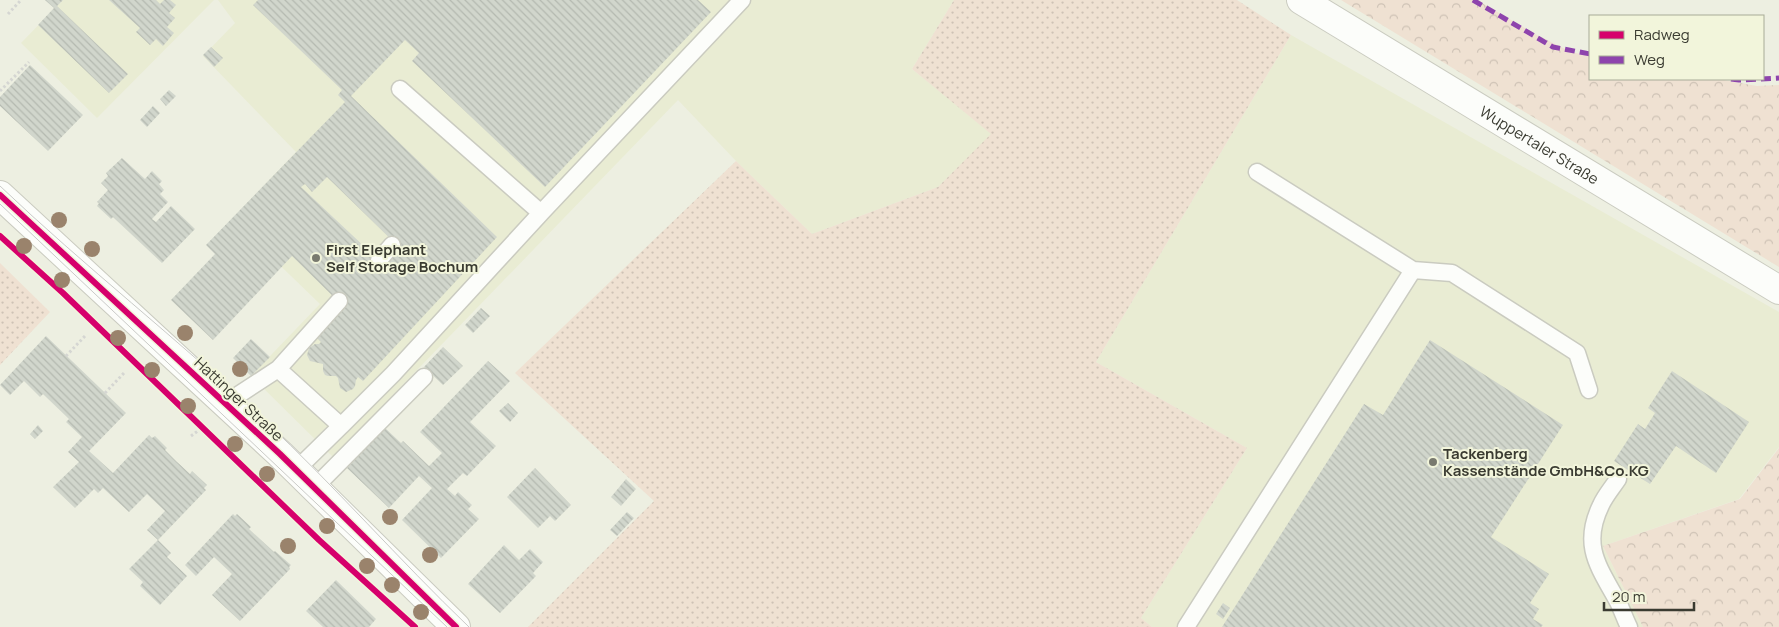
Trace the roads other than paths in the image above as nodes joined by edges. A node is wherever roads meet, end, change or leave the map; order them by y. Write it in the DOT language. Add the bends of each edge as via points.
graph roads {
  1 [pos="742,0"];
  2 [pos="1300,0"];
  3 [pos="400,89"];
  4 [pos="1257,172"];
  5 [pos="0,195"];
  6 [pos="541,213"];
  7 [pos="392,245"];
  8 [pos="379,260"];
  9 [pos="1413,270"];
  10 [pos="1779,290"];
  11 [pos="339,301"];
  12 [pos="278,369"];
  13 [pos="424,377"];
  14 [pos="1589,390"];
  15 [pos="226,403"];
  16 [pos="341,426"];
  17 [pos="305,478"];
  18 [pos="1618,480"];
  19 [pos="456,627"];
  20 [pos="1186,627"];
  21 [pos="1629,627"];
  1 -- 6 [label="lane"];
  2 -- 10 [label="street, Wuppertaler Straße"];
  3 -- 6 [label="lane"];
  4 -- 9 [label="lane"];
  5 -- 15 [label="street, Hattinger Straße"];
  6 -- 16 [label="lane" via="394,374"];
  7 -- 8 [label="lane"];
  9 -- 14 [label="lane" via="1452,272 1577,353"];
  9 -- 20 [label="lane"];
  11 -- 12 [label="lane"];
  12 -- 15 [label="lane"];
  12 -- 16 [label="lane"];
  13 -- 17 [label="lane"];
  15 -- 17 [label="street, Hattinger Straße"];
  16 -- 17 [label="lane"];
  17 -- 19 [label="street, Hattinger Straße"];
  18 -- 21 [label="lane" via="1595,518 1592,548 1600,572"];
}
